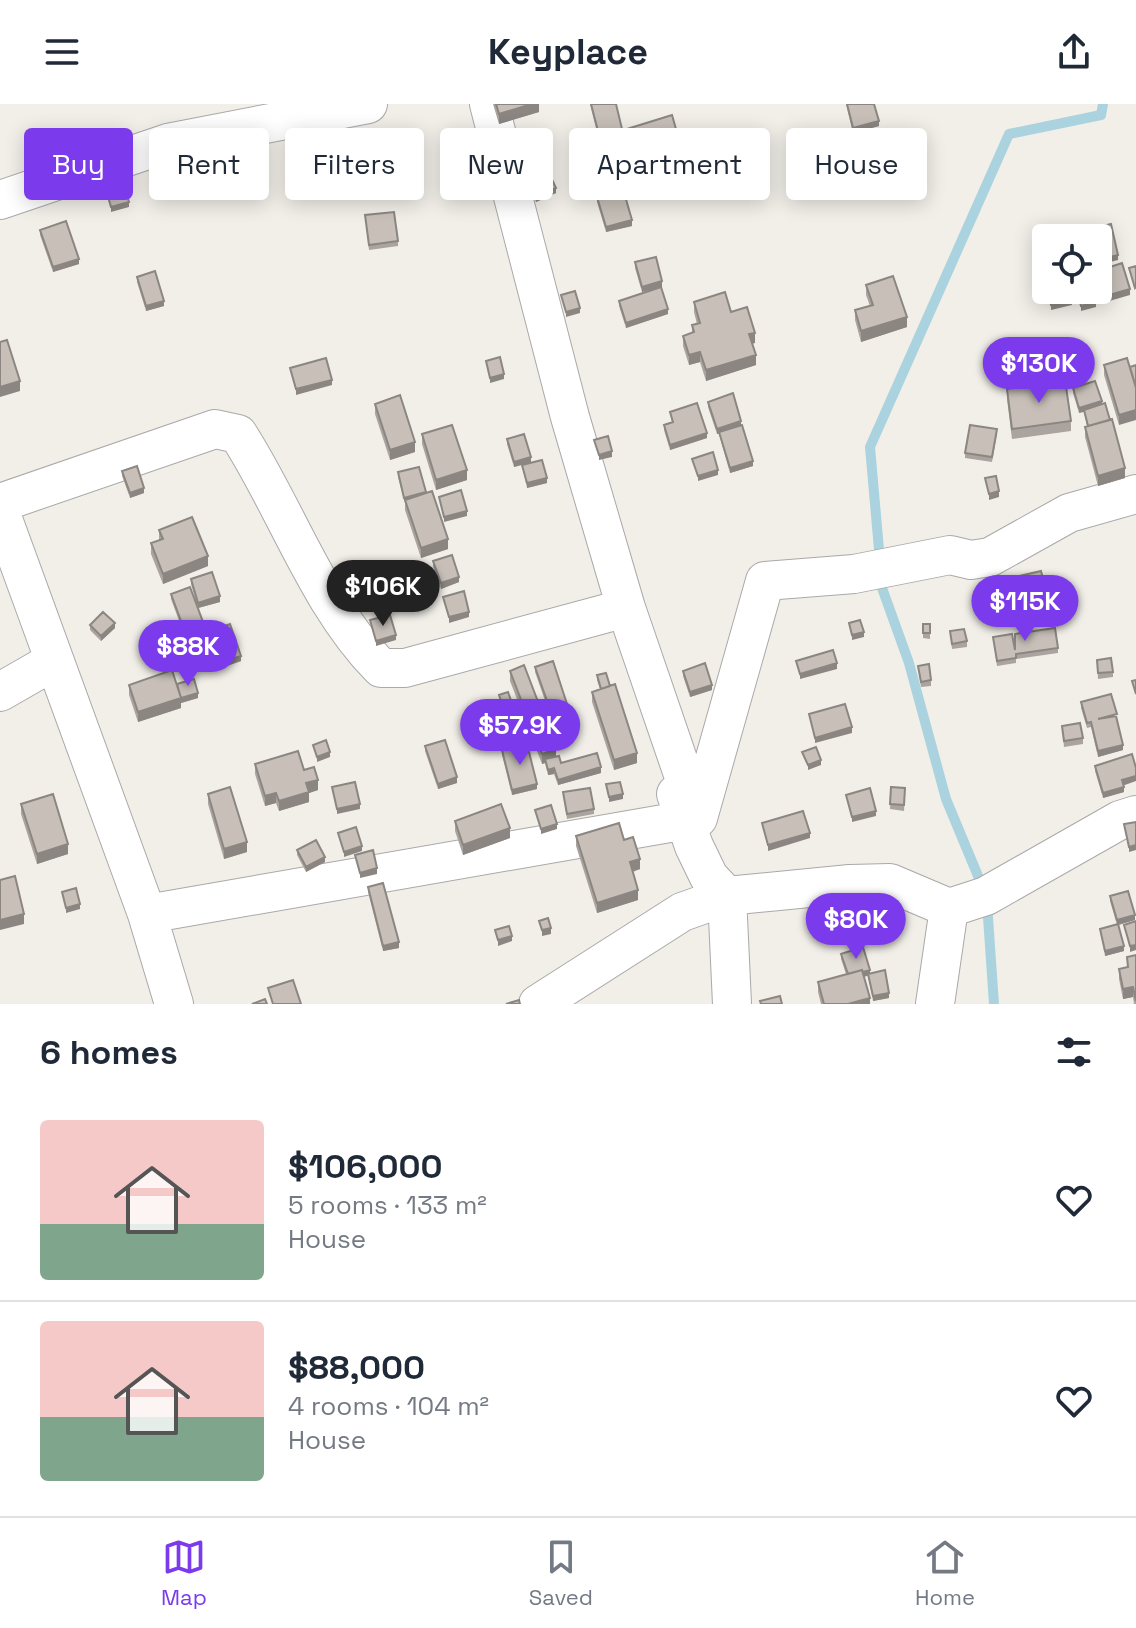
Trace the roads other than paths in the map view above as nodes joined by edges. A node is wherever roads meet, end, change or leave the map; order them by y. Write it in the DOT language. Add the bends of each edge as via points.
graph roads {
  1 [pos="368,104"];
  2 [pos="489,104"];
  3 [pos="0,200"];
  4 [pos="1136,494"];
  5 [pos="0,503"];
  6 [pos="0,511"];
  7 [pos="626,608"];
  8 [pos="54,661"];
  9 [pos="0,692"];
  10 [pos="1136,815"];
  11 [pos="698,818"];
  12 [pos="727,896"];
  13 [pos="949,908"];
  14 [pos="147,914"];
  15 [pos="174,1004"];
  16 [pos="538,1004"];
  17 [pos="732,1004"];
  18 [pos="935,1004"];
  1 -- 3 [label="street" via="168,143"];
  2 -- 7 [label="street"];
  4 -- 11 [label="street" via="1069,513 990,557 950,555 854,574 765,581"];
  5 -- 7 [label="street" via="215,429 238,434 328,596 362,649 381,668 405,668"];
  6 -- 8 [label="street"];
  7 -- 11 [label="street"];
  8 -- 9 [label="street"];
  8 -- 14 [label="street"];
  10 -- 13 [label="street" via="986,896"];
  11 -- 12 [label="street" via="658,741 694,846 709,877"];
  11 -- 14 [label="street"];
  12 -- 13 [label="street" via="890,883"];
  12 -- 16 [label="street" via="682,912"];
  12 -- 17 [label="street"];
  13 -- 18 [label="street"];
  14 -- 15 [label="street"];
}
